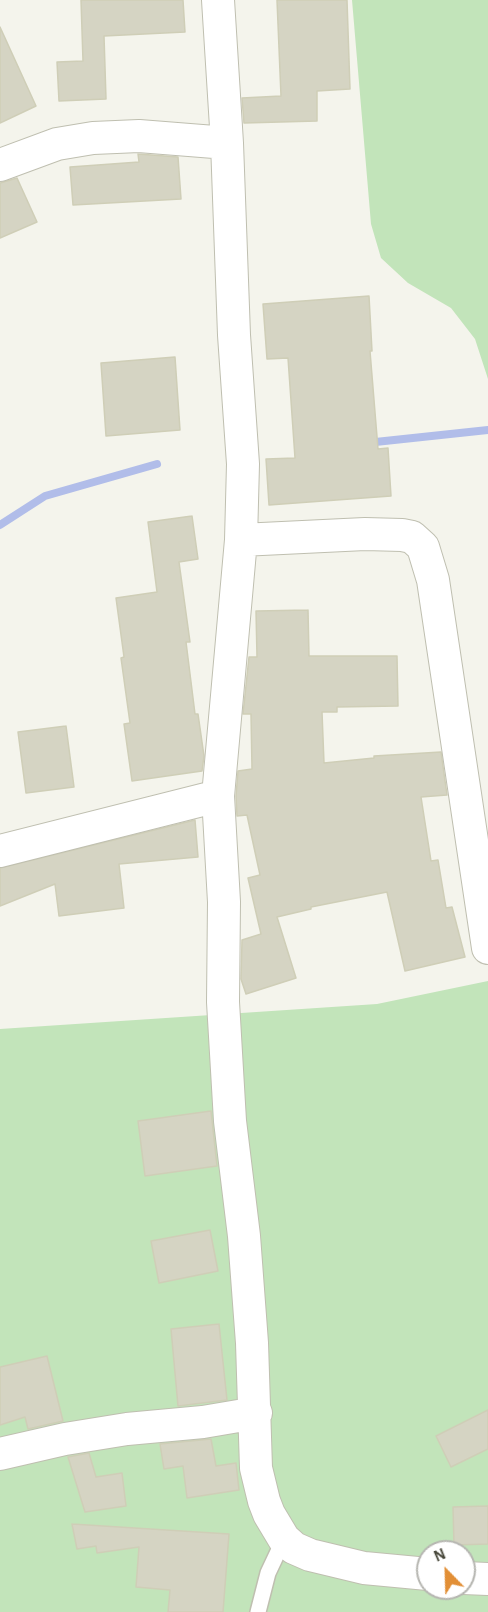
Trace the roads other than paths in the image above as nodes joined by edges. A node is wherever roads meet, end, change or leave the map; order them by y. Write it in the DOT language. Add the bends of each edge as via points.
graph roads {
  1 [pos="218,0"];
  2 [pos="227,143"];
  3 [pos="0,165"];
  4 [pos="241,540"];
  5 [pos="218,796"];
  6 [pos="0,851"];
  7 [pos="488,948"];
  8 [pos="256,1413"];
  9 [pos="0,1454"];
  10 [pos="284,1539"];
  11 [pos="416,1573"];
  12 [pos="258,1612"];
  1 -- 2 [label="street"];
  2 -- 3 [label="street" via="139,136 93,138 57,144"];
  2 -- 4 [label="street" via="243,464"];
  4 -- 5 [label="street"];
  4 -- 7 [label="street" via="402,535 412,537 423,548 433,580"];
  5 -- 6 [label="street"];
  5 -- 8 [label="street" via="230,1121 244,1236"];
  8 -- 9 [label="street" via="75,1437"];
  8 -- 10 [label="street" via="260,1488 269,1515"];
  10 -- 11 [label="street" via="310,1555 364,1568"];
  10 -- 12 [label="lane" via="268,1573"];
}
